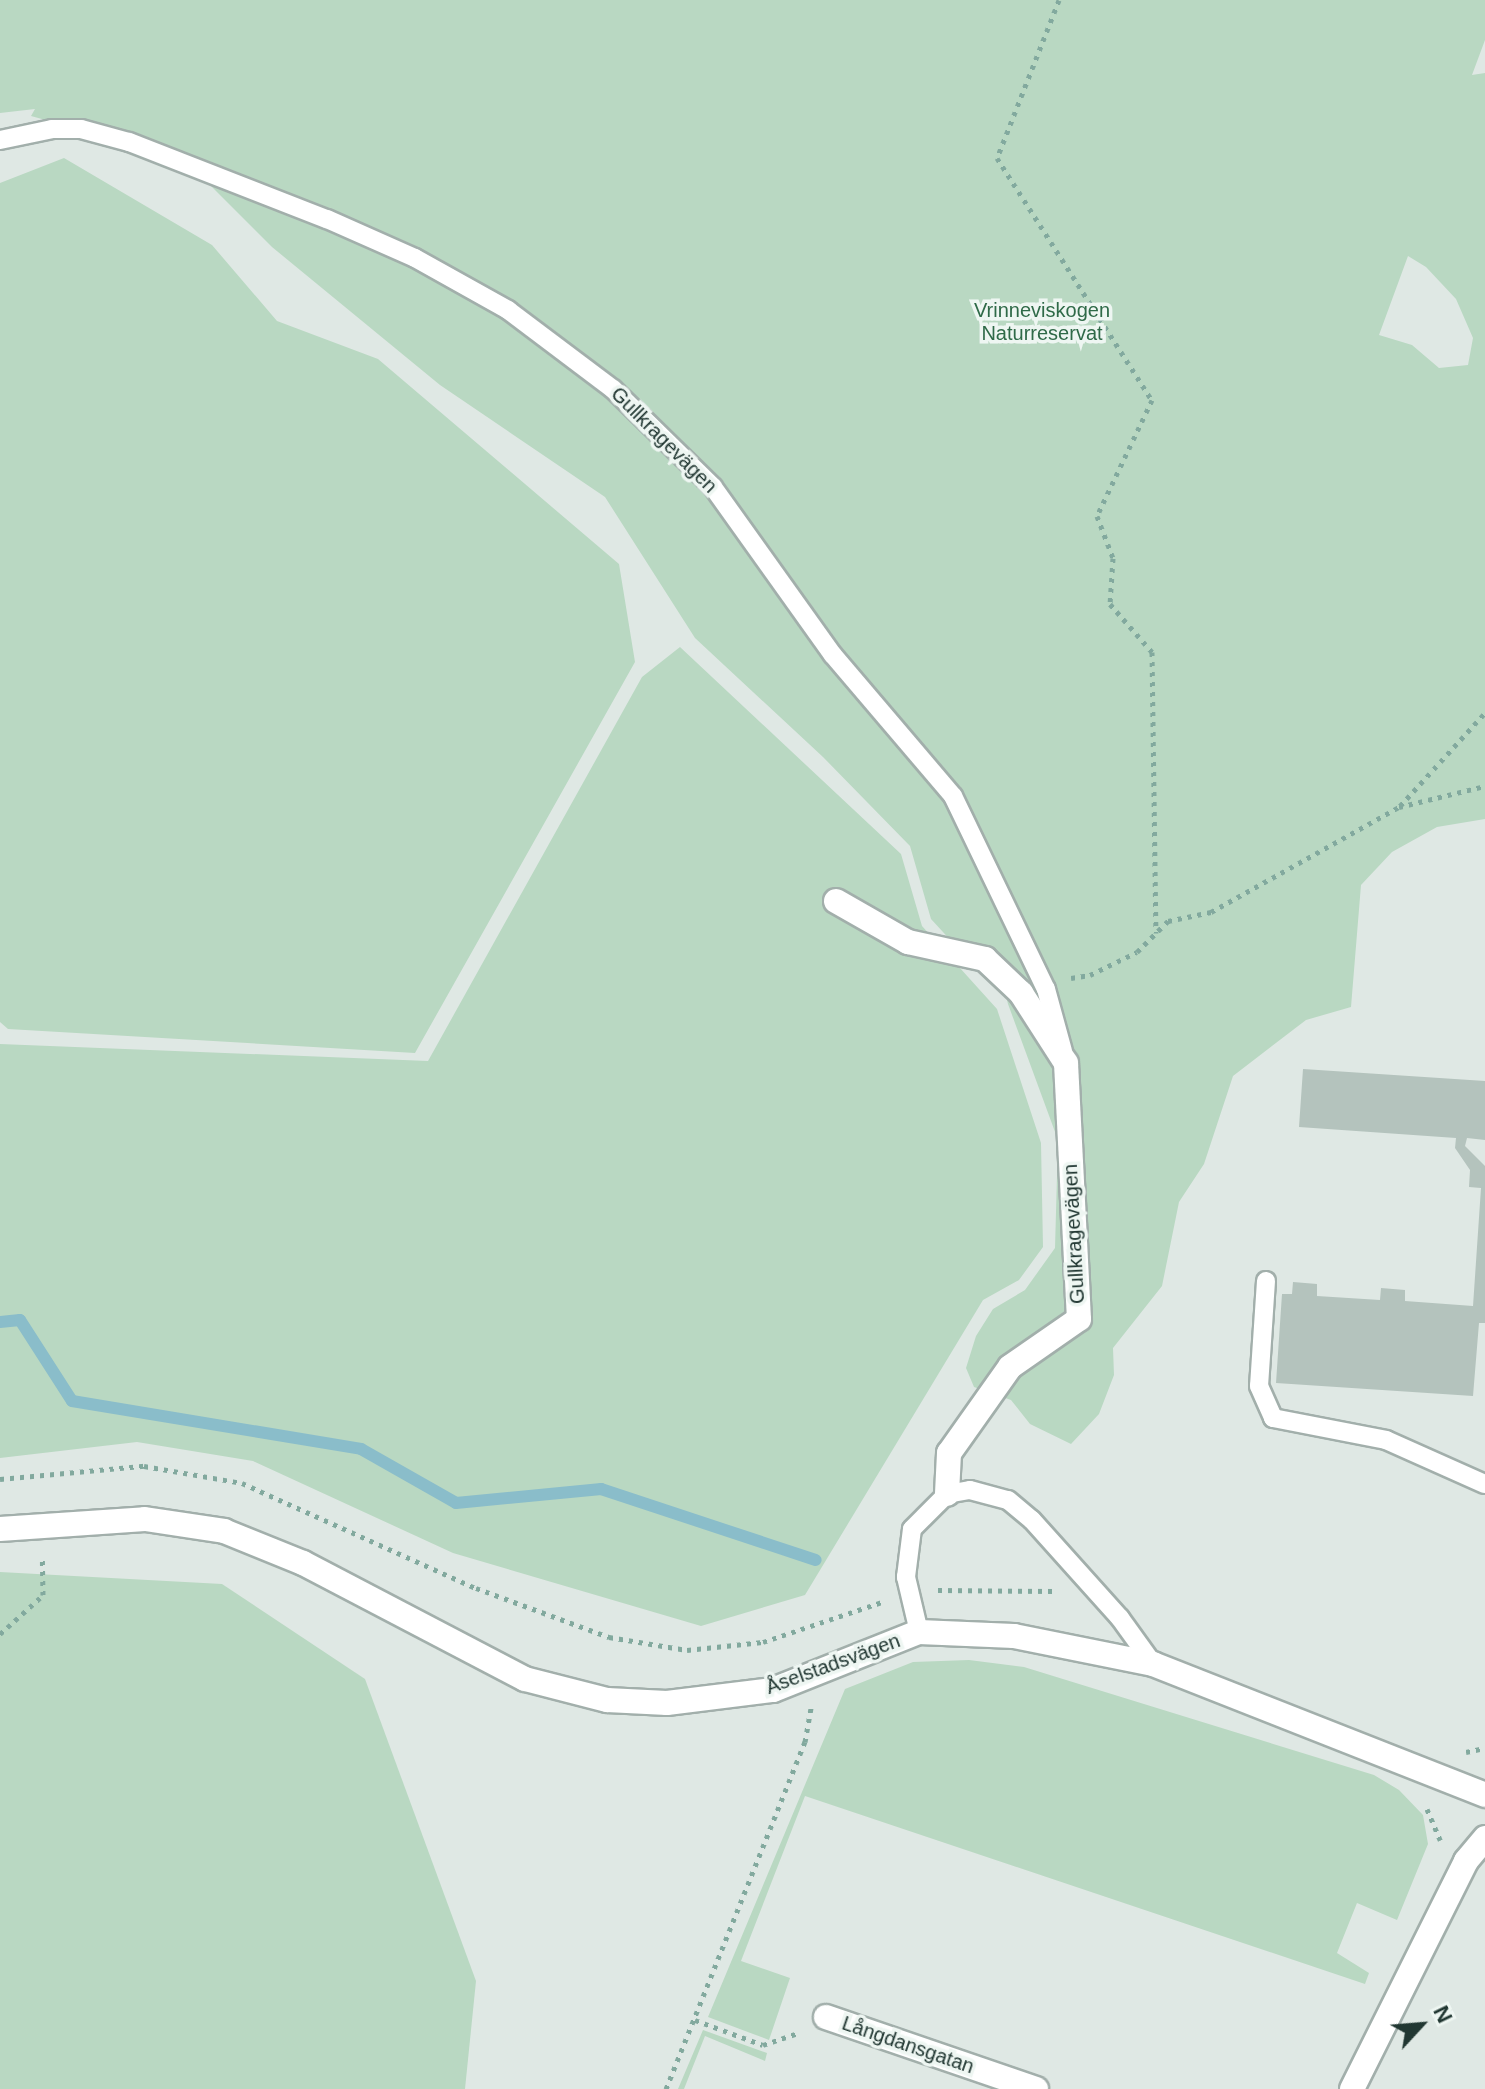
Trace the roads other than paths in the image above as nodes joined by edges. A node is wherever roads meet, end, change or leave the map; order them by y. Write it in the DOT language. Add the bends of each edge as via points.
graph roads {
  1 [pos="0,140"];
  2 [pos="836,901"];
  3 [pos="1066,1063"];
  4 [pos="1266,1281"];
  5 [pos="1485,1484"];
  6 [pos="947,1494"];
  7 [pos="0,1529"];
  8 [pos="919,1632"];
  9 [pos="1153,1664"];
  10 [pos="1485,1795"];
  11 [pos="1485,1838"];
  12 [pos="826,2017"];
  13 [pos="1036,2089"];
  14 [pos="1352,2089"];
  1 -- 3 [label="lane, Gullkragevägen" via="81,129 129,142 327,219 415,258 508,310 613,389 713,487 833,655 953,796 1046,989"];
  2 -- 3 [label="street, Gullkragevägen" via="908,942 985,959 1021,993"];
  3 -- 6 [label="street, Gullkragevägen" via="1079,1319 1010,1367 949,1453"];
  4 -- 5 [label="lane" via="1259,1386 1273,1418 1386,1440"];
  6 -- 8 [label="lane" via="912,1529 906,1577"];
  6 -- 9 [label="lane" via="970,1490 1008,1500 1107,1604"];
  7 -- 8 [label="street, Åselstadsvägen" via="145,1519 224,1531 303,1563 525,1679 607,1700 667,1703 758,1692"];
  8 -- 9 [label="street, Åselstadsvägen" via="1014,1636"];
  9 -- 10 [label="street, Åselstadsvägen"];
  11 -- 14 [label="street" via="1454,1887"];
  12 -- 13 [label="street, Långdansgatan"];
}
